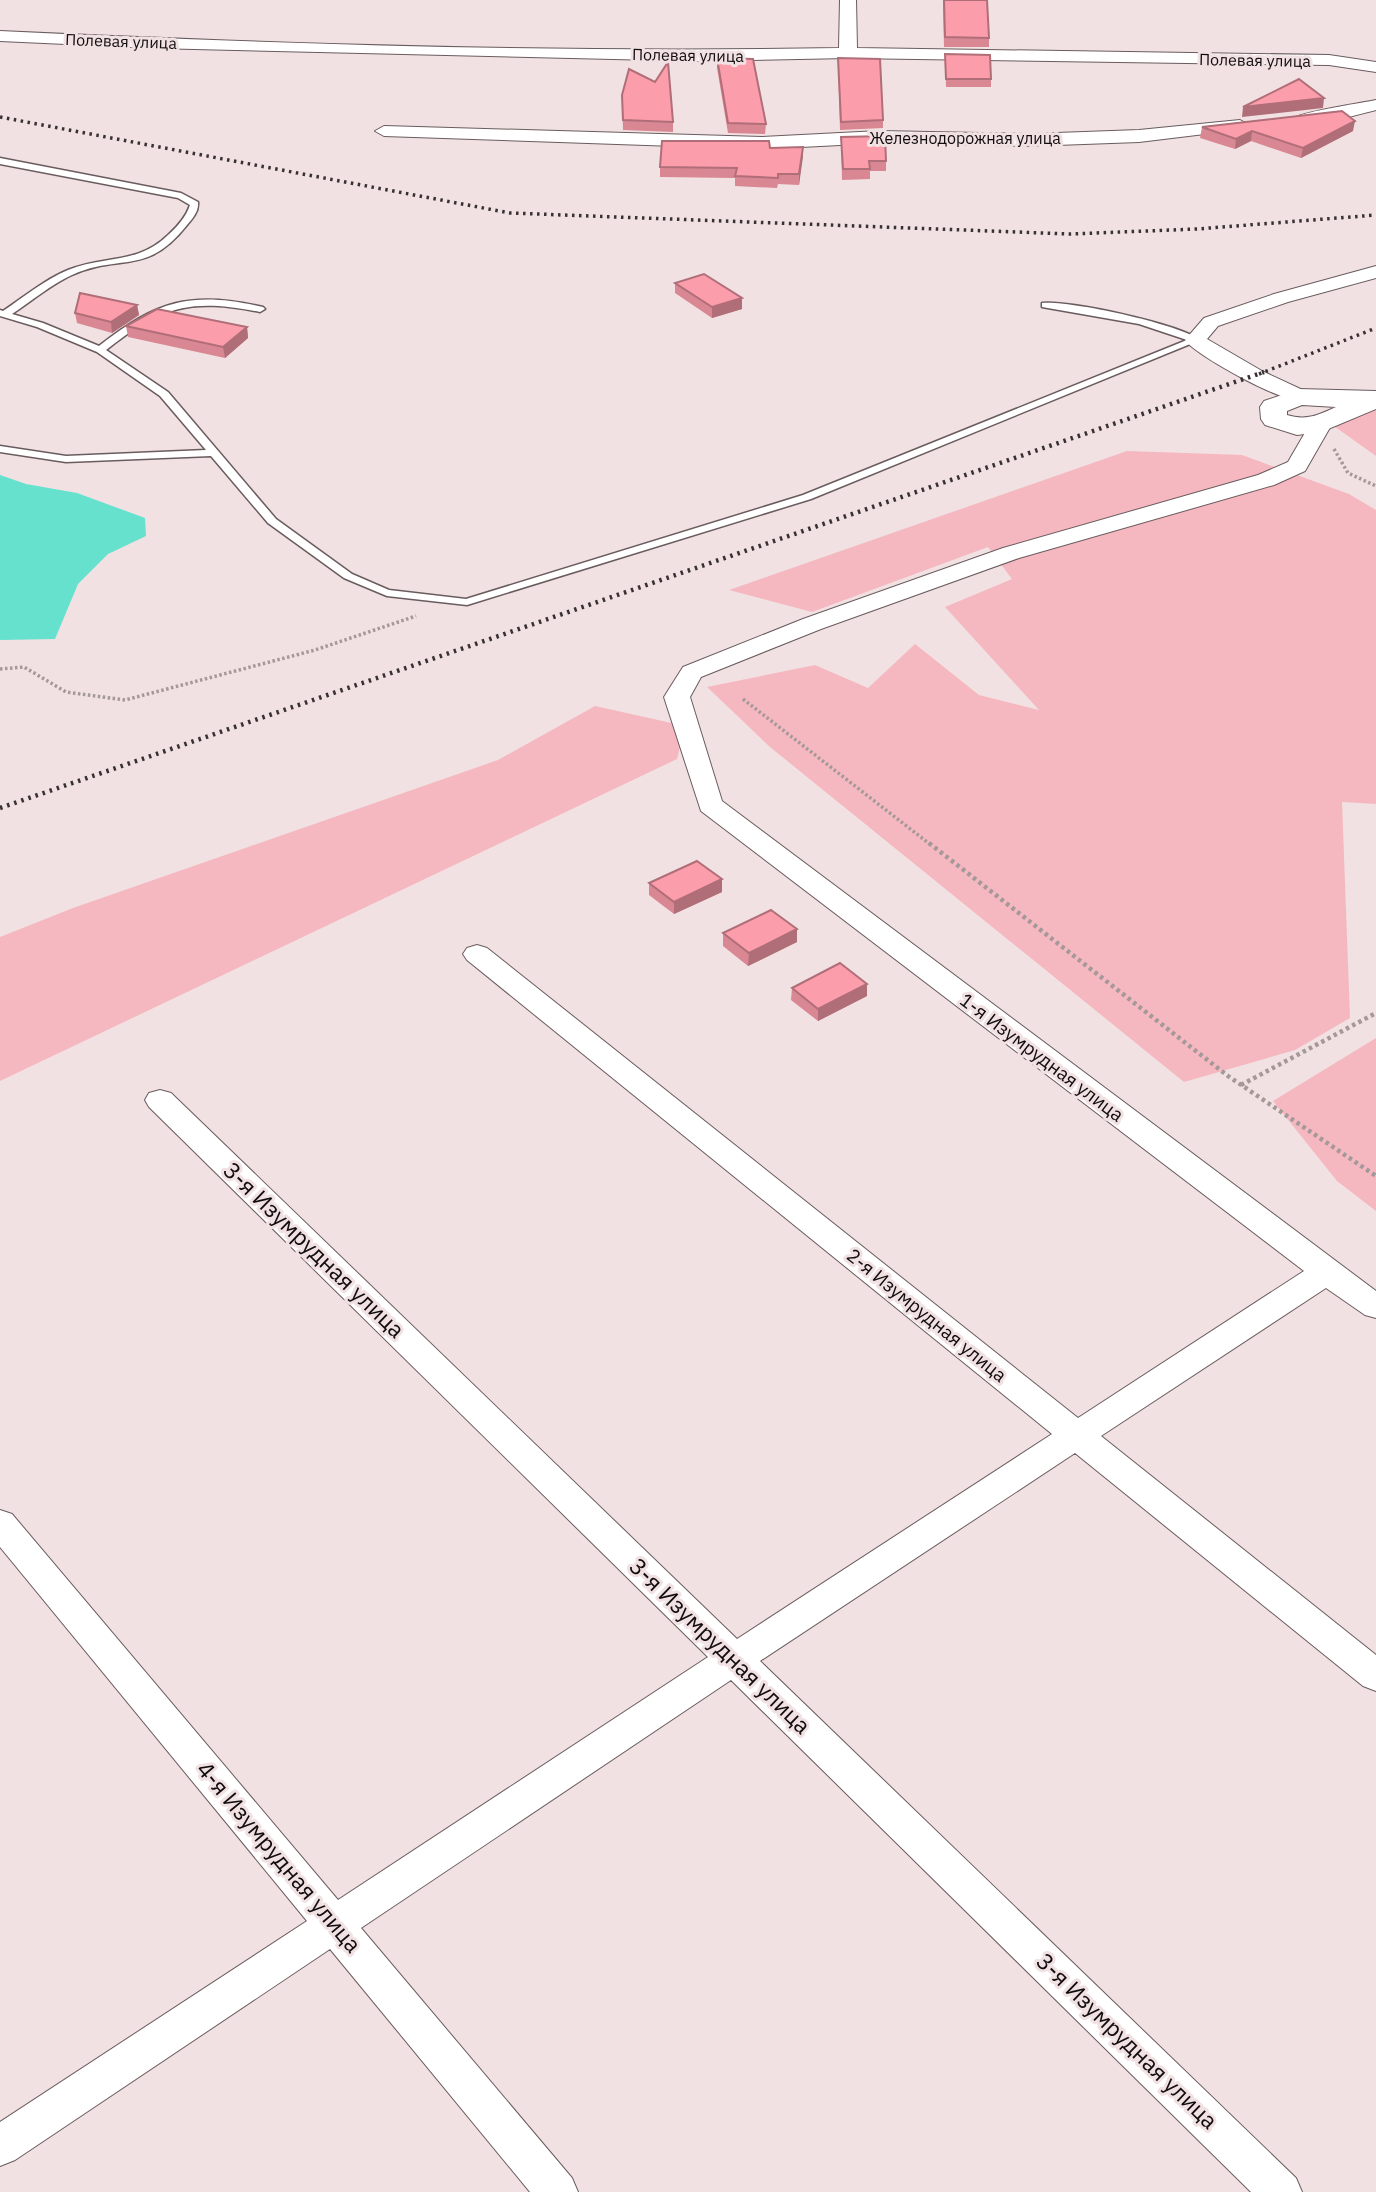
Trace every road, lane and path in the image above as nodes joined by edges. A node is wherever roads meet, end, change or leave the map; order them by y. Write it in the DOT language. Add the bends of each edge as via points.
graph roads {
  1 [pos="848,0"];
  2 [pos="0,36"];
  3 [pos="848,53"];
  4 [pos="1376,67"];
  5 [pos="1376,106"];
  6 [pos="1286,120"];
  7 [pos="1259,123"];
  8 [pos="384,131"];
  9 [pos="0,162"];
  10 [pos="1376,272"];
  11 [pos="1045,304"];
  12 [pos="260,309"];
  13 [pos="2,314"];
  14 [pos="1195,340"];
  15 [pos="100,350"];
  16 [pos="1299,397"];
  17 [pos="1374,400"];
  18 [pos="1321,424"];
  19 [pos="0,449"];
  20 [pos="212,453"];
  21 [pos="1376,486"];
  22 [pos="460,602"];
  23 [pos="0,668"];
  24 [pos="743,699"];
  25 [pos="477,954"];
  26 [pos="1376,1013"];
  27 [pos="1241,1084"];
  28 [pos="160,1100"];
  29 [pos="1376,1176"];
  30 [pos="1326,1272"];
  31 [pos="1376,1307"];
  32 [pos="1075,1435"];
  33 [pos="0,1523"];
  34 [pos="734,1659"];
  35 [pos="1376,1676"];
  36 [pos="335,1925"];
  37 [pos="0,2146"];
  38 [pos="557,2192"];
  39 [pos="1281,2192"];
  1 -- 3 [label="street"];
  2 -- 3 [label="street, Полевая улица" via="697,56"];
  3 -- 4 [label="street, Полевая улица" via="1329,60"];
  5 -- 6 [label="street"];
  7 -- 8 [label="street, Железнодорожная улица" via="1042,140 879,137 762,143"];
  9 -- 13 [label="lane" via="181,196 195,204 193,214 152,254 71,272"];
  10 -- 14 [label="street" via="1211,322"];
  11 -- 14 [label="lane" via="1139,321"];
  12 -- 15 [label="lane" via="224,300 159,310 132,323"];
  13 -- 15 [label="lane"];
  14 -- 16 [label="street"];
  14 -- 22 [label="lane" via="807,497"];
  15 -- 20 [label="lane" via="164,394"];
  16 -- 17 [label="street"];
  16 -- 18 [label="street" via="1273,407 1274,419 1297,427"];
  17 -- 18 [label="street"];
  18 -- 21 [label="path" via="1348,473"];
  18 -- 30 [label="street, 1-я Изумрудная улица" via="1297,466 1266,480 1011,553 812,624 692,672 677,697 710,805"];
  19 -- 20 [label="lane" via="66,459"];
  20 -- 22 [label="lane" via="272,521 348,576 387,593"];
  22 -- 23 [label="path" via="314,650 125,700 66,692 24,667"];
  24 -- 27 [label="path"];
  25 -- 32 [label="street, 2-я Изумрудная улица"];
  26 -- 27 [label="path"];
  27 -- 29 [label="path"];
  28 -- 34 [label="street, 3-я Изумрудная улица"];
  30 -- 31 [label="street, 1-я Изумрудная улица"];
  30 -- 32 [label="street"];
  32 -- 34 [label="street"];
  32 -- 35 [label="street, 2-я Изумрудная улица"];
  33 -- 36 [label="street, 4-я Изумрудная улица"];
  34 -- 36 [label="street"];
  34 -- 39 [label="street, 3-я Изумрудная улица"];
  36 -- 37 [label="street"];
  36 -- 38 [label="street, 4-я Изумрудная улица"];
}
